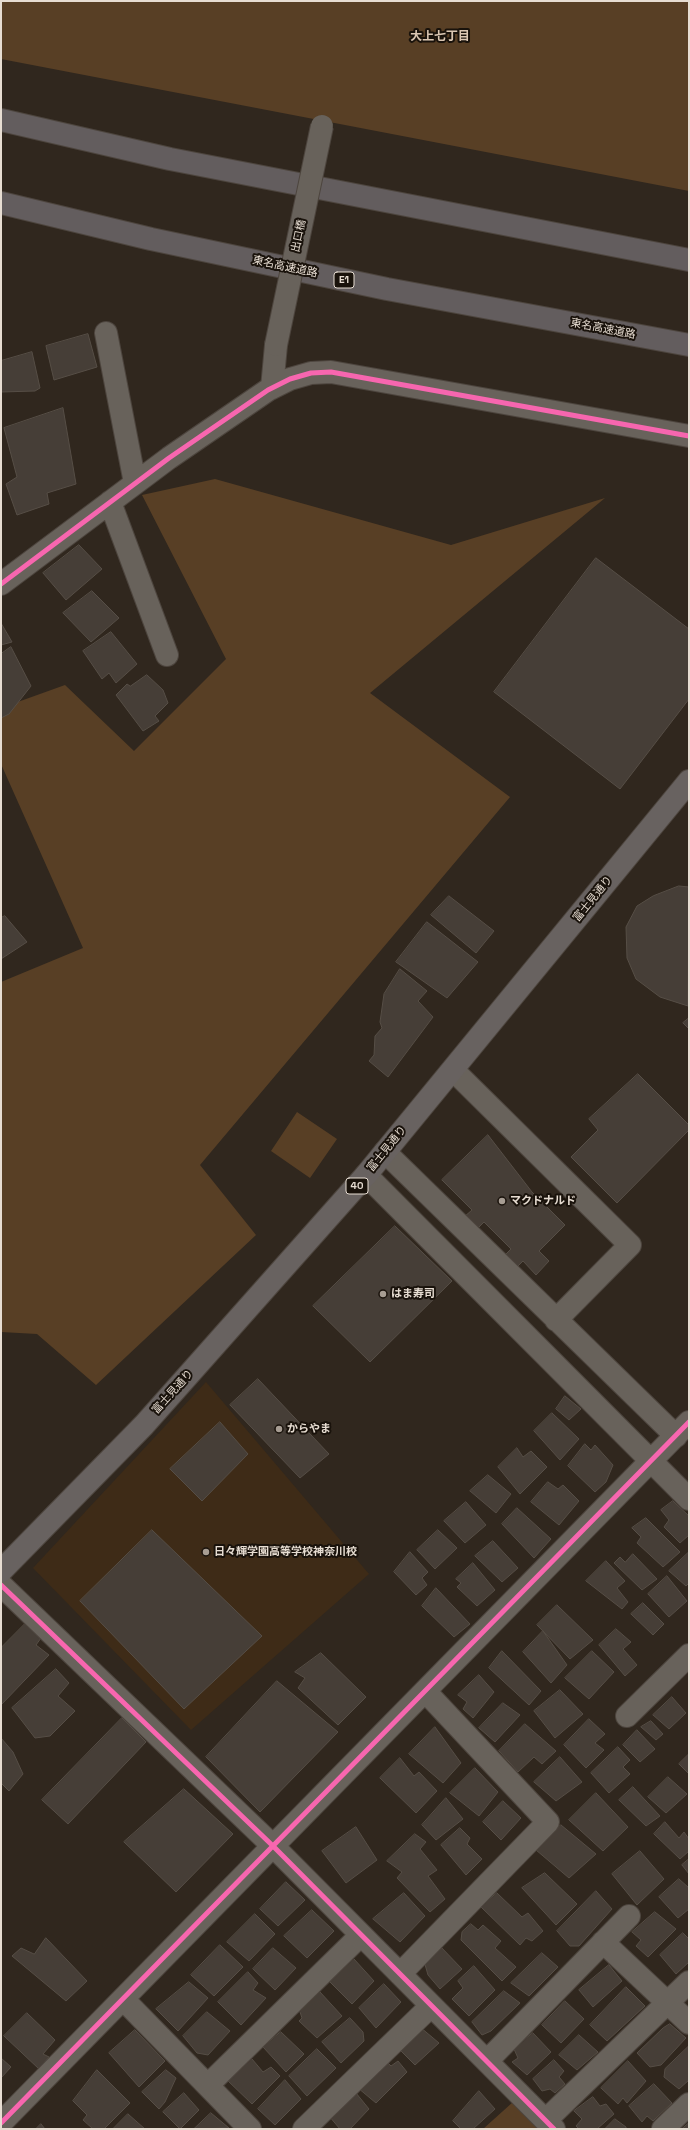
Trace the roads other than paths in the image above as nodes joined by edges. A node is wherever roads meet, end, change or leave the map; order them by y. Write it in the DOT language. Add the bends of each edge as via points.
graph roads {
  1 [pos="1,120"];
  2 [pos="322,126"];
  3 [pos="1,203"];
  4 [pos="689,260"];
  5 [pos="106,333"];
  6 [pos="689,345"];
  7 [pos="272,388"];
  8 [pos="689,436"];
  9 [pos="135,483"];
  10 [pos="110,502"];
  11 [pos="1,584"];
  12 [pos="167,655"];
  13 [pos="689,781"];
  14 [pos="453,1070"];
  15 [pos="384,1152"];
  16 [pos="366,1175"];
  17 [pos="556,1320"];
  18 [pos="682,1429"];
  19 [pos="651,1461"];
  20 [pos="689,1499"];
  21 [pos="1,1571"];
  22 [pos="1,1585"];
  23 [pos="689,1655"];
  24 [pos="425,1691"];
  25 [pos="627,1716"];
  26 [pos="273,1846"];
  27 [pos="629,1916"];
  28 [pos="361,1935"];
  29 [pos="603,1942"];
  30 [pos="400,1974"];
  31 [pos="689,1982"];
  32 [pos="123,1999"];
  33 [pos="668,2003"];
  34 [pos="431,2006"];
  35 [pos="689,2023"];
  36 [pos="487,2061"];
  37 [pos="208,2085"];
  38 [pos="689,2104"];
  39 [pos="1,2123"];
  40 [pos="550,2125"];
  41 [pos="250,2129"];
  42 [pos="304,2129"];
  43 [pos="663,2129"];
  1 -- 4 [label="highway" via="170,159"];
  2 -- 7 [label="street, 出口橋, bridge" via="276,345"];
  3 -- 6 [label="highway, 東名高速道路 / E1" via="151,239 387,289"];
  5 -- 9 [label="street"];
  7 -- 8 [label="street" via="311,373 331,372"];
  7 -- 9 [label="street"];
  9 -- 10 [label="street"];
  10 -- 11 [label="street"];
  10 -- 12 [label="street"];
  13 -- 14 [label="main road, 富士見通り / 40"];
  14 -- 15 [label="main road, 富士見通り / 40"];
  14 -- 17 [label="street" via="630,1245"];
  15 -- 16 [label="main road, 富士見通り / 40"];
  15 -- 17 [label="street"];
  16 -- 19 [label="street"];
  16 -- 21 [label="main road, 富士見通り / 40" via="144,1425"];
  17 -- 18 [label="street"];
  18 -- 19 [label="street"];
  19 -- 20 [label="street"];
  19 -- 24 [label="street"];
  22 -- 26 [label="street"];
  23 -- 25 [label="street"];
  24 -- 26 [label="street"];
  24 -- 30 [label="street" via="548,1822"];
  26 -- 28 [label="street"];
  26 -- 32 [label="street"];
  27 -- 29 [label="street"];
  28 -- 30 [label="street"];
  28 -- 37 [label="street"];
  29 -- 33 [label="street"];
  29 -- 36 [label="street"];
  30 -- 34 [label="street"];
  31 -- 33 [label="street"];
  32 -- 37 [label="street"];
  32 -- 39 [label="street"];
  33 -- 35 [label="street"];
  33 -- 40 [label="street"];
  34 -- 36 [label="street"];
  34 -- 42 [label="street"];
  36 -- 40 [label="street"];
  37 -- 41 [label="street"];
  38 -- 43 [label="street"];
}
